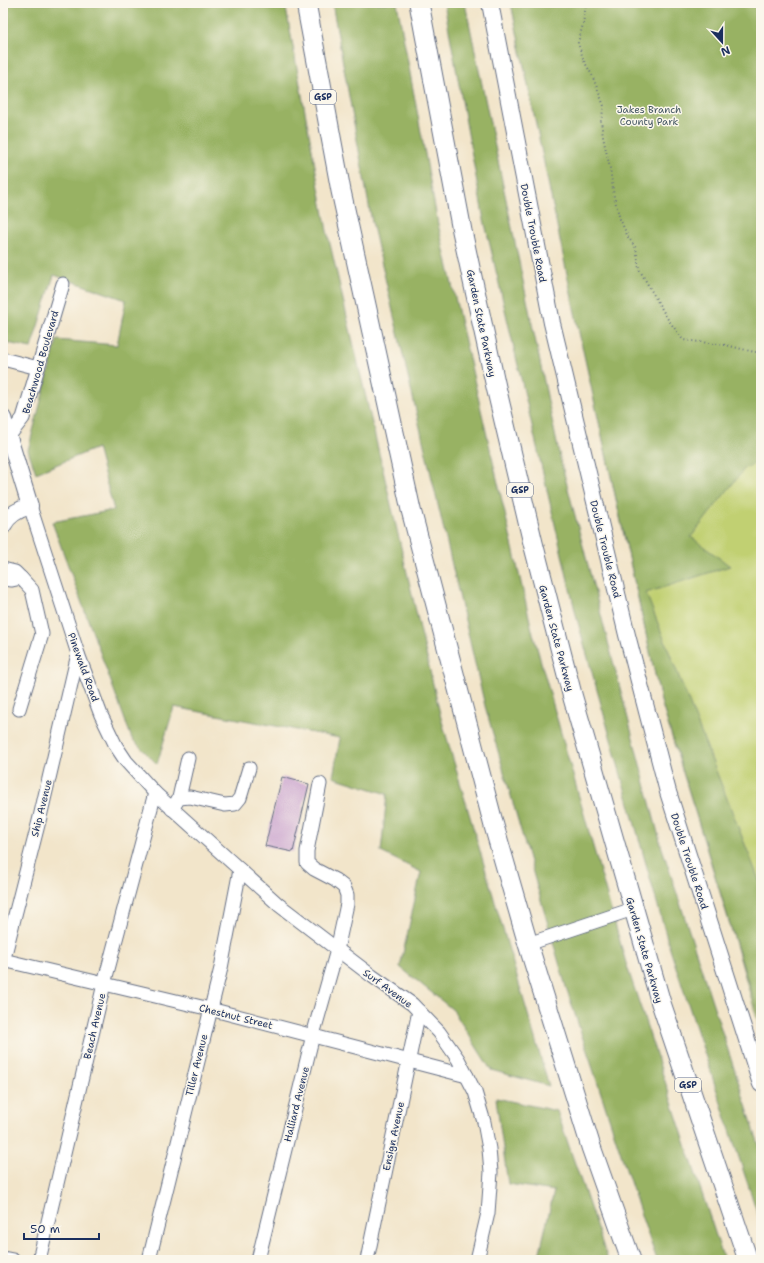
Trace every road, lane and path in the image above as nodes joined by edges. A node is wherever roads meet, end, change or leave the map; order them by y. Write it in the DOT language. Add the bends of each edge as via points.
graph roads {
  1 [pos="306,3"];
  2 [pos="419,3"];
  3 [pos="490,3"];
  4 [pos="586,3"];
  5 [pos="63,284"];
  6 [pos="761,352"];
  7 [pos="3,359"];
  8 [pos="38,368"];
  9 [pos="3,418"];
  10 [pos="9,436"];
  11 [pos="30,506"];
  12 [pos="3,526"];
  13 [pos="3,569"];
  14 [pos="21,578"];
  15 [pos="3,579"];
  16 [pos="78,654"];
  17 [pos="18,709"];
  18 [pos="188,758"];
  19 [pos="249,768"];
  20 [pos="320,784"];
  21 [pos="155,793"];
  22 [pos="176,804"];
  23 [pos="240,870"];
  24 [pos="633,909"];
  25 [pos="528,944"];
  26 [pos="337,950"];
  27 [pos="3,961"];
  28 [pos="104,984"];
  29 [pos="210,1009"];
  30 [pos="419,1011"];
  31 [pos="313,1035"];
  32 [pos="409,1060"];
  33 [pos="467,1076"];
  34 [pos="761,1084"];
  35 [pos="3,1258"];
  36 [pos="13,1260"];
  37 [pos="39,1260"];
  38 [pos="149,1260"];
  39 [pos="258,1260"];
  40 [pos="367,1260"];
  41 [pos="477,1260"];
  42 [pos="631,1260"];
  43 [pos="748,1260"];
  1 -- 25 [label="highway, GSP" via="340,191 411,510 494,826"];
  2 -- 24 [label="highway, Garden State Parkway / GSP" via="462,231 496,387 573,698"];
  3 -- 34 [label="main road, Double Trouble Road" via="552,323 627,635 668,792"];
  4 -- 6 [label="path" via="578,43 604,106 601,121 614,197 620,219 636,248 639,268 667,318 683,340"];
  5 -- 8 [label="street, Beachwood Boulevard"];
  7 -- 8 [label="street"];
  8 -- 10 [label="street, Beachwood Boulevard" via="23,418"];
  9 -- 10 [label="main road, Pinewald Road"];
  10 -- 11 [label="main road, Pinewald Road"];
  11 -- 12 [label="main road" via="6,520"];
  11 -- 16 [label="street, Pinewald Road"];
  13 -- 14 [label="street" via="15,572"];
  14 -- 15 [label="street"];
  14 -- 17 [label="street" via="32,590 42,634"];
  16 -- 21 [label="street, Pinewald Road" via="101,715 116,746"];
  16 -- 27 [label="street, Ship Avenue"];
  18 -- 22 [label="street"];
  19 -- 22 [label="street" via="240,798 234,804 225,805 190,797"];
  20 -- 26 [label="street, Halliard Avenue" via="306,851 307,863 314,870 344,887 347,895"];
  21 -- 22 [label="street, Pinewald Road"];
  21 -- 28 [label="street, Beach Avenue"];
  22 -- 23 [label="street, Pinewald Road"];
  23 -- 26 [label="street, Surf Avenue" via="279,905"];
  23 -- 29 [label="street, Tiller Avenue" via="221,968"];
  24 -- 25 [label="street"];
  24 -- 43 [label="highway, Garden State Parkway / GSP" via="661,1004"];
  25 -- 42 [label="highway, GSP" via="591,1147"];
  26 -- 30 [label="street, Surf Avenue"];
  26 -- 31 [label="street, Halliard Avenue"];
  27 -- 28 [label="street, Chestnut Street"];
  28 -- 29 [label="street, Chestnut Street"];
  28 -- 37 [label="street, Beach Avenue"];
  29 -- 31 [label="street, Chestnut Street"];
  29 -- 38 [label="street, Tiller Avenue"];
  30 -- 32 [label="street, Ensign Avenue"];
  30 -- 33 [label="street, Surf Avenue" via="439,1032"];
  31 -- 32 [label="street, Chestnut Street"];
  31 -- 39 [label="street, Halliard Avenue"];
  32 -- 33 [label="street, Chestnut Street"];
  32 -- 40 [label="street, Ensign Avenue"];
  33 -- 41 [label="street, Surf Avenue" via="484,1122 491,1172 488,1213"];
  35 -- 36 [label="street"];
}
